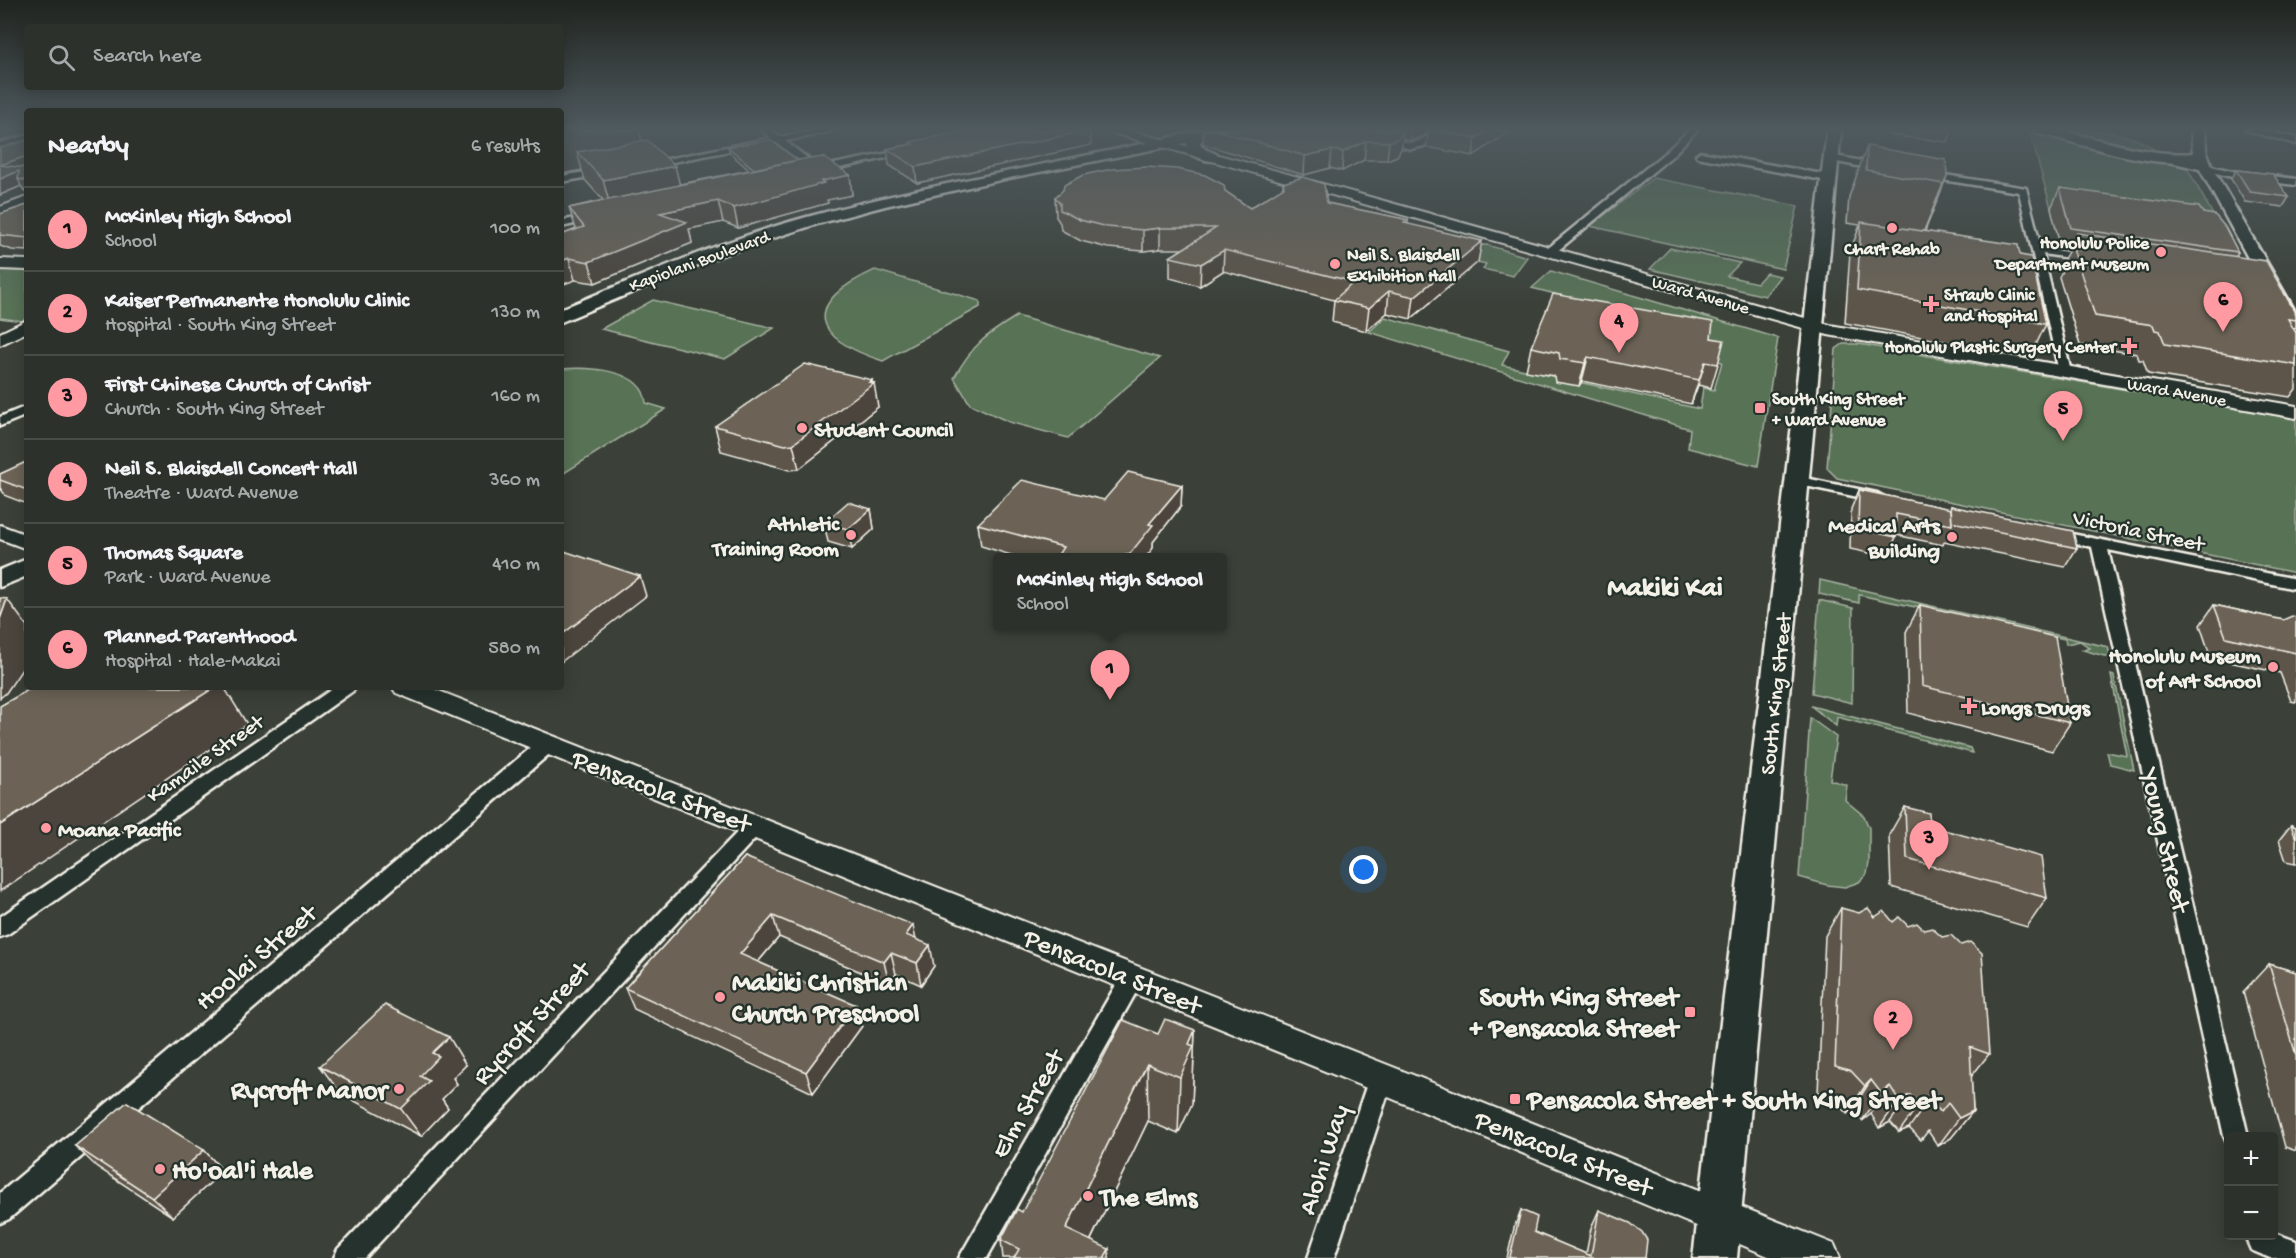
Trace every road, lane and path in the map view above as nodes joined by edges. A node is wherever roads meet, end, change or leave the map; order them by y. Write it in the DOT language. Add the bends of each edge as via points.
graph roads {
  1 [pos="944,189"];
  2 [pos="1326,189"];
  3 [pos="1627,189"];
  4 [pos="1827,189"];
  5 [pos="2015,189"];
  6 [pos="2216,189"];
  7 [pos="24,202"];
  8 [pos="0,212"];
  9 [pos="608,214"];
  10 [pos="564,223"];
  11 [pos="2037,250"];
  12 [pos="1551,251"];
  13 [pos="2098,259"];
  14 [pos="0,264"];
  15 [pos="24,265"];
  16 [pos="1753,308"];
  17 [pos="1814,312"];
  18 [pos="564,315"];
  19 [pos="24,327"];
  20 [pos="2296,330"];
  21 [pos="24,338"];
  22 [pos="0,340"];
  23 [pos="0,350"];
  24 [pos="2065,372"];
  25 [pos="24,411"];
  26 [pos="2296,412"];
  27 [pos="0,422"];
  28 [pos="1796,480"];
  29 [pos="1896,501"];
  30 [pos="2042,531"];
  31 [pos="0,532"];
  32 [pos="24,541"];
  33 [pos="2098,543"];
  34 [pos="24,568"];
  35 [pos="0,579"];
  36 [pos="2296,584"];
  37 [pos="343,690"];
  38 [pos="412,690"];
  39 [pos="547,745"];
  40 [pos="755,826"];
  41 [pos="0,928"];
  42 [pos="1132,978"];
  43 [pos="1381,1078"];
  44 [pos="2235,1132"];
  45 [pos="0,1210"];
  46 [pos="1719,1215"];
  47 [pos="2261,1245"];
  48 [pos="2296,1254"];
  49 [pos="348,1258"];
  50 [pos="972,1258"];
  51 [pos="1321,1258"];
  52 [pos="1715,1258"];
  53 [pos="1820,1258"];
  1 -- 18 [label="main road, Kapiolani Boulevard" via="811,221 711,253"];
  2 -- 12 [label="main road, Ward Avenue"];
  3 -- 12 [label="street"];
  4 -- 17 [label="main road, South King Street"];
  5 -- 11 [label="street" via="2023,190"];
  6 -- 20 [label="main road" via="2262,284"];
  7 -- 8 [label="main road"];
  9 -- 10 [label="street"];
  11 -- 13 [label="street"];
  11 -- 24 [label="street"];
  12 -- 16 [label="main road, Ward Avenue"];
  14 -- 15 [label="main road"];
  16 -- 17 [label="main road, Ward Avenue"];
  16 -- 17 [label="main road"];
  17 -- 24 [label="main road, Ward Avenue" via="1839,333"];
  17 -- 28 [label="main road, South King Street"];
  19 -- 22 [label="main road"];
  21 -- 23 [label="main road"];
  24 -- 26 [label="main road, Ward Avenue"];
  25 -- 27 [label="street"];
  28 -- 29 [label="street"];
  28 -- 46 [label="main road, South King Street"];
  30 -- 33 [label="street, Victoria Street"];
  31 -- 32 [label="main road"];
  33 -- 36 [label="street, Victoria Street"];
  33 -- 44 [label="street, Young Street"];
  34 -- 35 [label="main road"];
  37 -- 41 [label="street, Kamaile Street"];
  38 -- 39 [label="main road, Pensacola Street"];
  39 -- 40 [label="main road, Pensacola Street"];
  39 -- 45 [label="street, Hoolai Street"];
  40 -- 42 [label="main road, Pensacola Street"];
  40 -- 49 [label="street, Rycroft Street"];
  42 -- 43 [label="main road, Pensacola Street"];
  42 -- 50 [label="street, Elm Street"];
  43 -- 46 [label="main road, Pensacola Street"];
  43 -- 51 [label="street, Alohi Way"];
  46 -- 52 [label="main road, South King Street"];
  46 -- 53 [label="main road, Pensacola Street"];
  47 -- 48 [label="street"];
}
